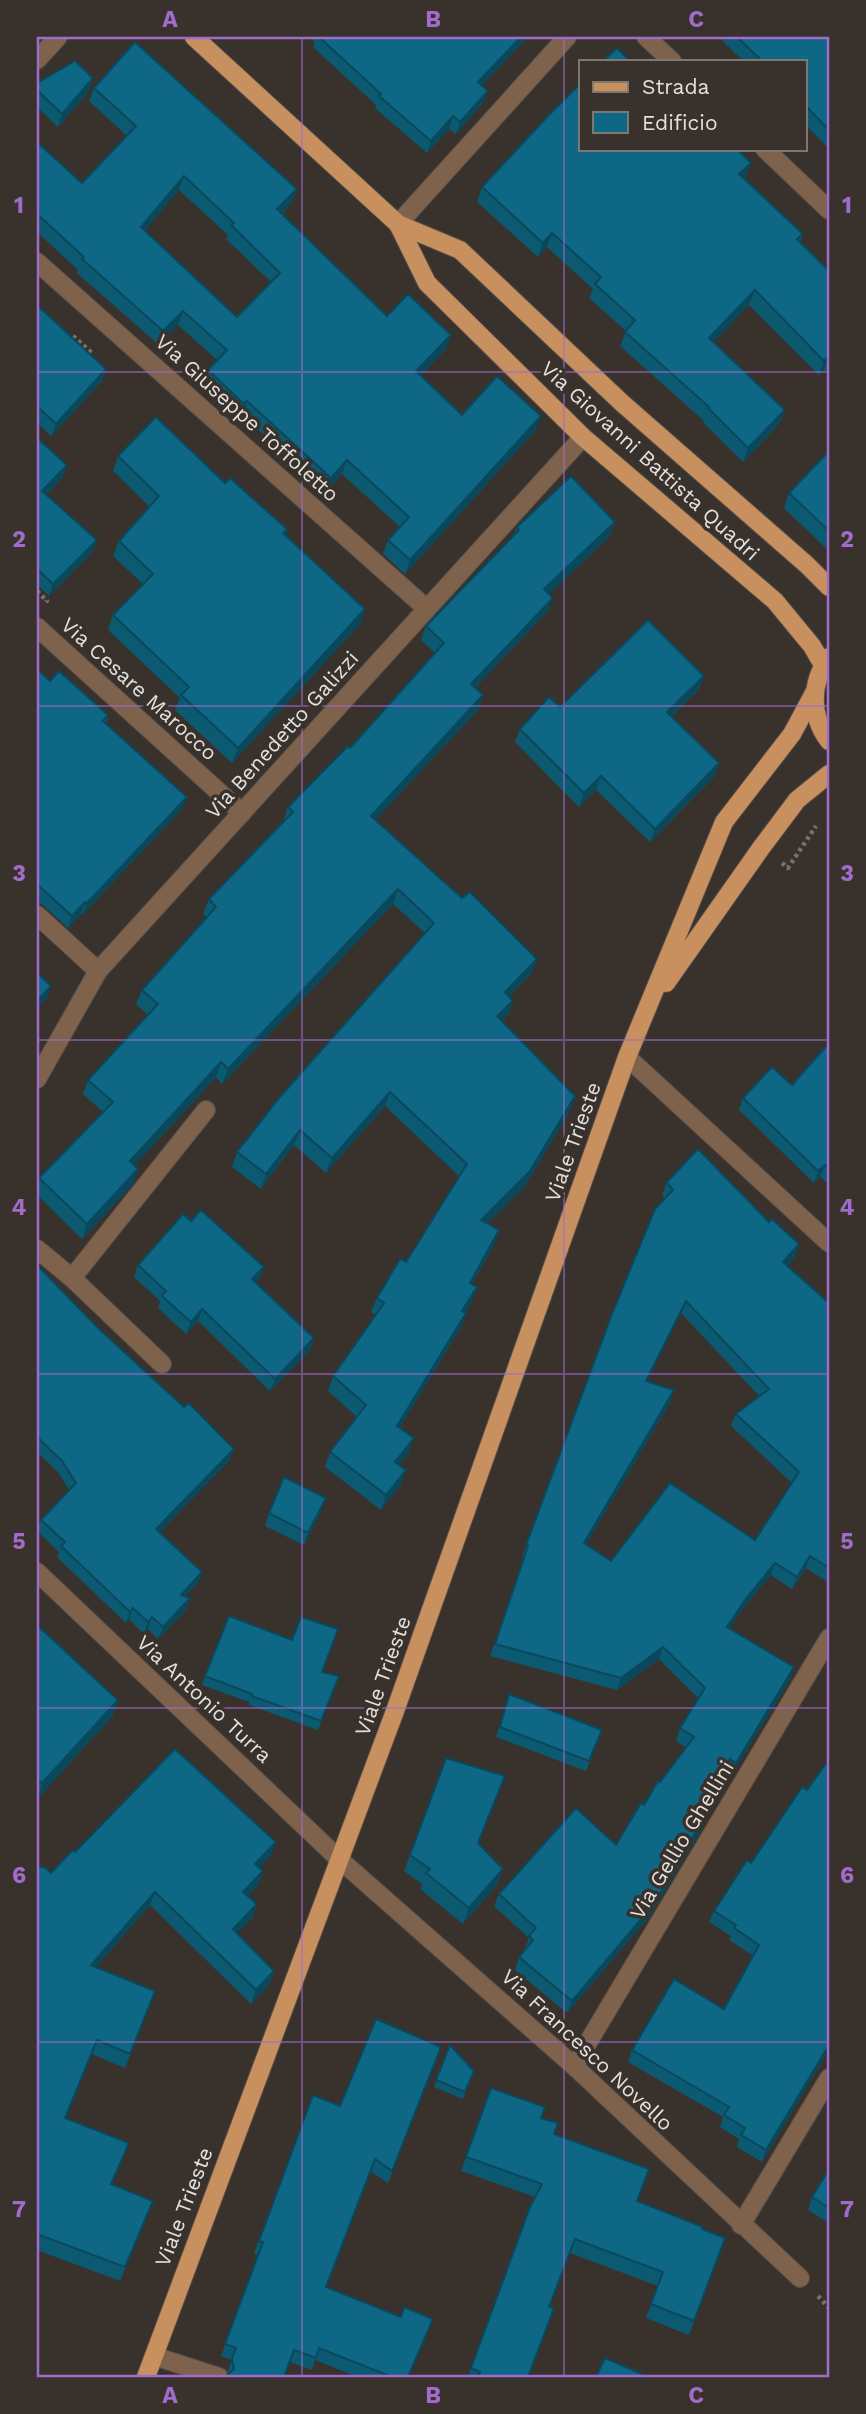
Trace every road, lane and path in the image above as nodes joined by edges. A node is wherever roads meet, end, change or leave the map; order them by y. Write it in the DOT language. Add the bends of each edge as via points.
graph roads {
  1 [pos="58,37"];
  2 [pos="194,37"];
  3 [pos="567,37"];
  4 [pos="646,37"];
  5 [pos="37,60"];
  6 [pos="671,60"];
  7 [pos="766,150"];
  8 [pos="829,210"];
  9 [pos="398,224"];
  10 [pos="37,262"];
  11 [pos="92,353"];
  12 [pos="583,437"];
  13 [pos="829,587"];
  14 [pos="37,591"];
  15 [pos="47,601"];
  16 [pos="426,608"];
  17 [pos="37,627"];
  18 [pos="826,661"];
  19 [pos="814,693"];
  20 [pos="829,741"];
  21 [pos="829,774"];
  22 [pos="242,813"];
  23 [pos="822,816"];
  24 [pos="783,864"];
  25 [pos="37,915"];
  26 [pos="98,971"];
  27 [pos="648,1009"];
  28 [pos="627,1057"];
  29 [pos="37,1079"];
  30 [pos="206,1110"];
  31 [pos="829,1243"];
  32 [pos="37,1249"];
  33 [pos="72,1278"];
  34 [pos="162,1364"];
  35 [pos="37,1572"];
  36 [pos="829,1638"];
  37 [pos="340,1859"];
  38 [pos="574,2066"];
  39 [pos="829,2078"];
  40 [pos="741,2225"];
  41 [pos="800,2278"];
  42 [pos="154,2356"];
  43 [pos="146,2377"];
  44 [pos="219,2377"];
  1 -- 5 [label="street"];
  2 -- 9 [label="main road, Via Giovanni Battista Quadri"];
  3 -- 9 [label="street"];
  4 -- 6 [label="street"];
  7 -- 8 [label="street"];
  9 -- 12 [label="main road, Via Giovanni Battista Quadri" via="427,283"];
  9 -- 13 [label="main road, Via Giovanni Battista Quadri" via="460,250 622,403"];
  10 -- 16 [label="street, Via Giuseppe Toffoletto"];
  11 -- 11 [label="path" via="79,360 68,350 74,336"];
  12 -- 16 [label="street, Via Benedetto Galizzi"];
  12 -- 18 [label="main road, Via Giovanni Battista Quadri" via="775,601"];
  14 -- 15 [label="path"];
  16 -- 22 [label="street, Via Benedetto Galizzi"];
  17 -- 22 [label="street, Via Cesare Marocco"];
  18 -- 19 [label="main road, Viale Trieste"];
  19 -- 20 [label="main road" via="815,713"];
  19 -- 27 [label="main road, Viale Trieste" via="792,734 724,822"];
  21 -- 27 [label="main road, Viale Trieste" via="797,800"];
  22 -- 26 [label="street, Via Benedetto Galizzi"];
  23 -- 24 [label="path" via="788,868"];
  25 -- 26 [label="street"];
  26 -- 29 [label="street, Via Benedetto Galizzi"];
  27 -- 28 [label="main road, Viale Trieste"];
  28 -- 31 [label="street"];
  28 -- 37 [label="main road, Viale Trieste"];
  30 -- 33 [label="street"];
  32 -- 33 [label="street"];
  33 -- 34 [label="street"];
  35 -- 37 [label="street, Via Antonio Turra"];
  36 -- 38 [label="street, Via Gellio Ghellini"];
  37 -- 38 [label="street, Via Francesco Novello"];
  37 -- 42 [label="main road, Viale Trieste"];
  38 -- 40 [label="street, Via Francesco Novello"];
  39 -- 40 [label="street"];
  40 -- 41 [label="street, Via Francesco Novello"];
  42 -- 43 [label="main road, Viale Trieste"];
  42 -- 44 [label="street"];
}
